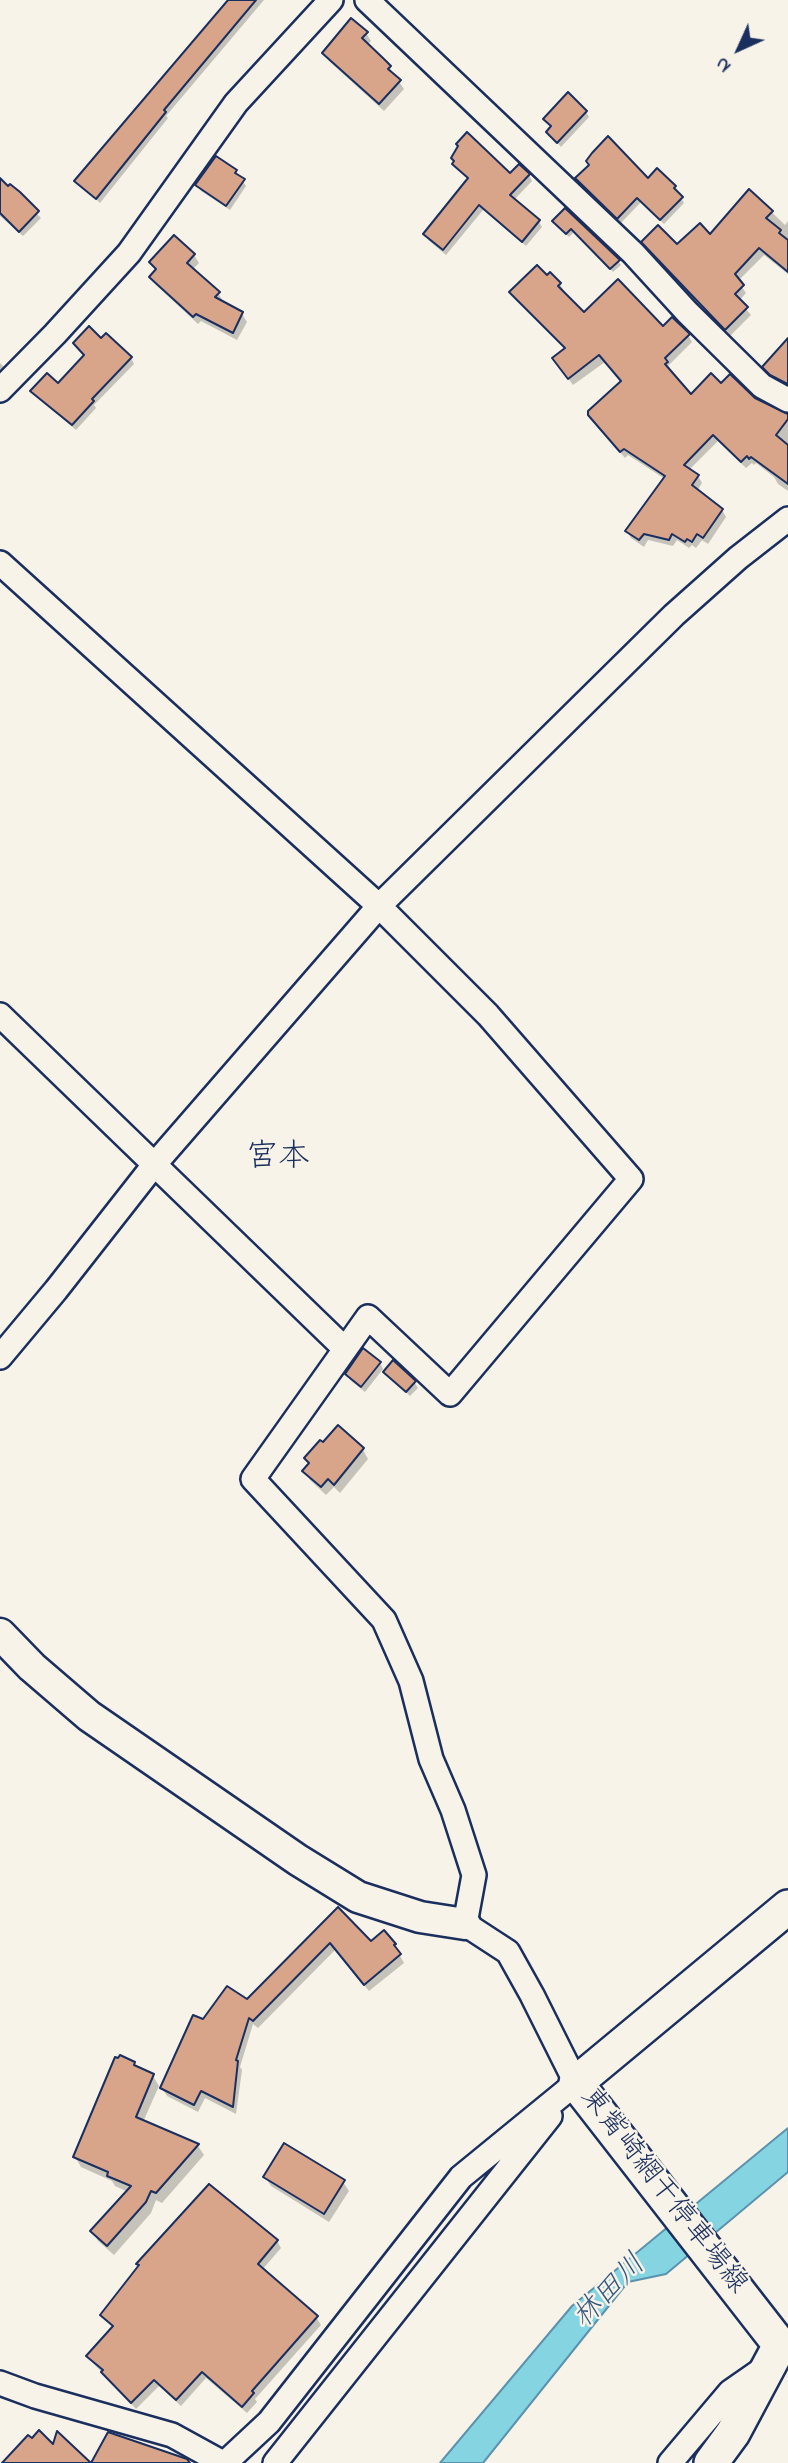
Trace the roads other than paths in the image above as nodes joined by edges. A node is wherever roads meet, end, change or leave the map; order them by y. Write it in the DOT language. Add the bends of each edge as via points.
graph roads {
  1 [pos="331,0"];
  2 [pos="367,0"];
  3 [pos="0,390"];
  4 [pos="788,400"];
  5 [pos="788,519"];
  6 [pos="0,563"];
  7 [pos="379,906"];
  8 [pos="0,1015"];
  9 [pos="154,1166"];
  10 [pos="345,1348"];
  11 [pos="0,1357"];
  12 [pos="0,1634"];
  13 [pos="788,1907"];
  14 [pos="466,1924"];
  15 [pos="576,2083"];
  16 [pos="781,2347"];
  17 [pos="0,2383"];
  18 [pos="224,2463"];
  19 [pos="275,2463"];
  20 [pos="670,2463"];
  21 [pos="712,2463"];
  1 -- 3 [label="street" via="236,103 129,253"];
  2 -- 4 [label="street" via="634,253 762,386"];
  5 -- 7 [label="street" via="674,615"];
  6 -- 7 [label="street"];
  7 -- 9 [label="street"];
  7 -- 10 [label="street" via="488,1015 631,1179 450,1394 368,1317"];
  8 -- 9 [label="street"];
  9 -- 10 [label="street"];
  9 -- 11 [label="street"];
  10 -- 14 [label="street" via="253,1479 384,1620 411,1681 431,1759 474,1875"];
  12 -- 14 [label="street" via="89,1716 358,1898 420,1917"];
  13 -- 15 [label="main road, 東觜崎網干停車場線"];
  14 -- 15 [label="street" via="508,1952"];
  15 -- 16 [label="main road, 東觜崎網干停車場線"];
  15 -- 18 [label="street" via="461,2177 269,2422"];
  15 -- 19 [label="street"];
  16 -- 20 [label="street" via="730,2392"];
  16 -- 21 [label="main road"];
  17 -- 18 [label="street" via="172,2435"];
}
